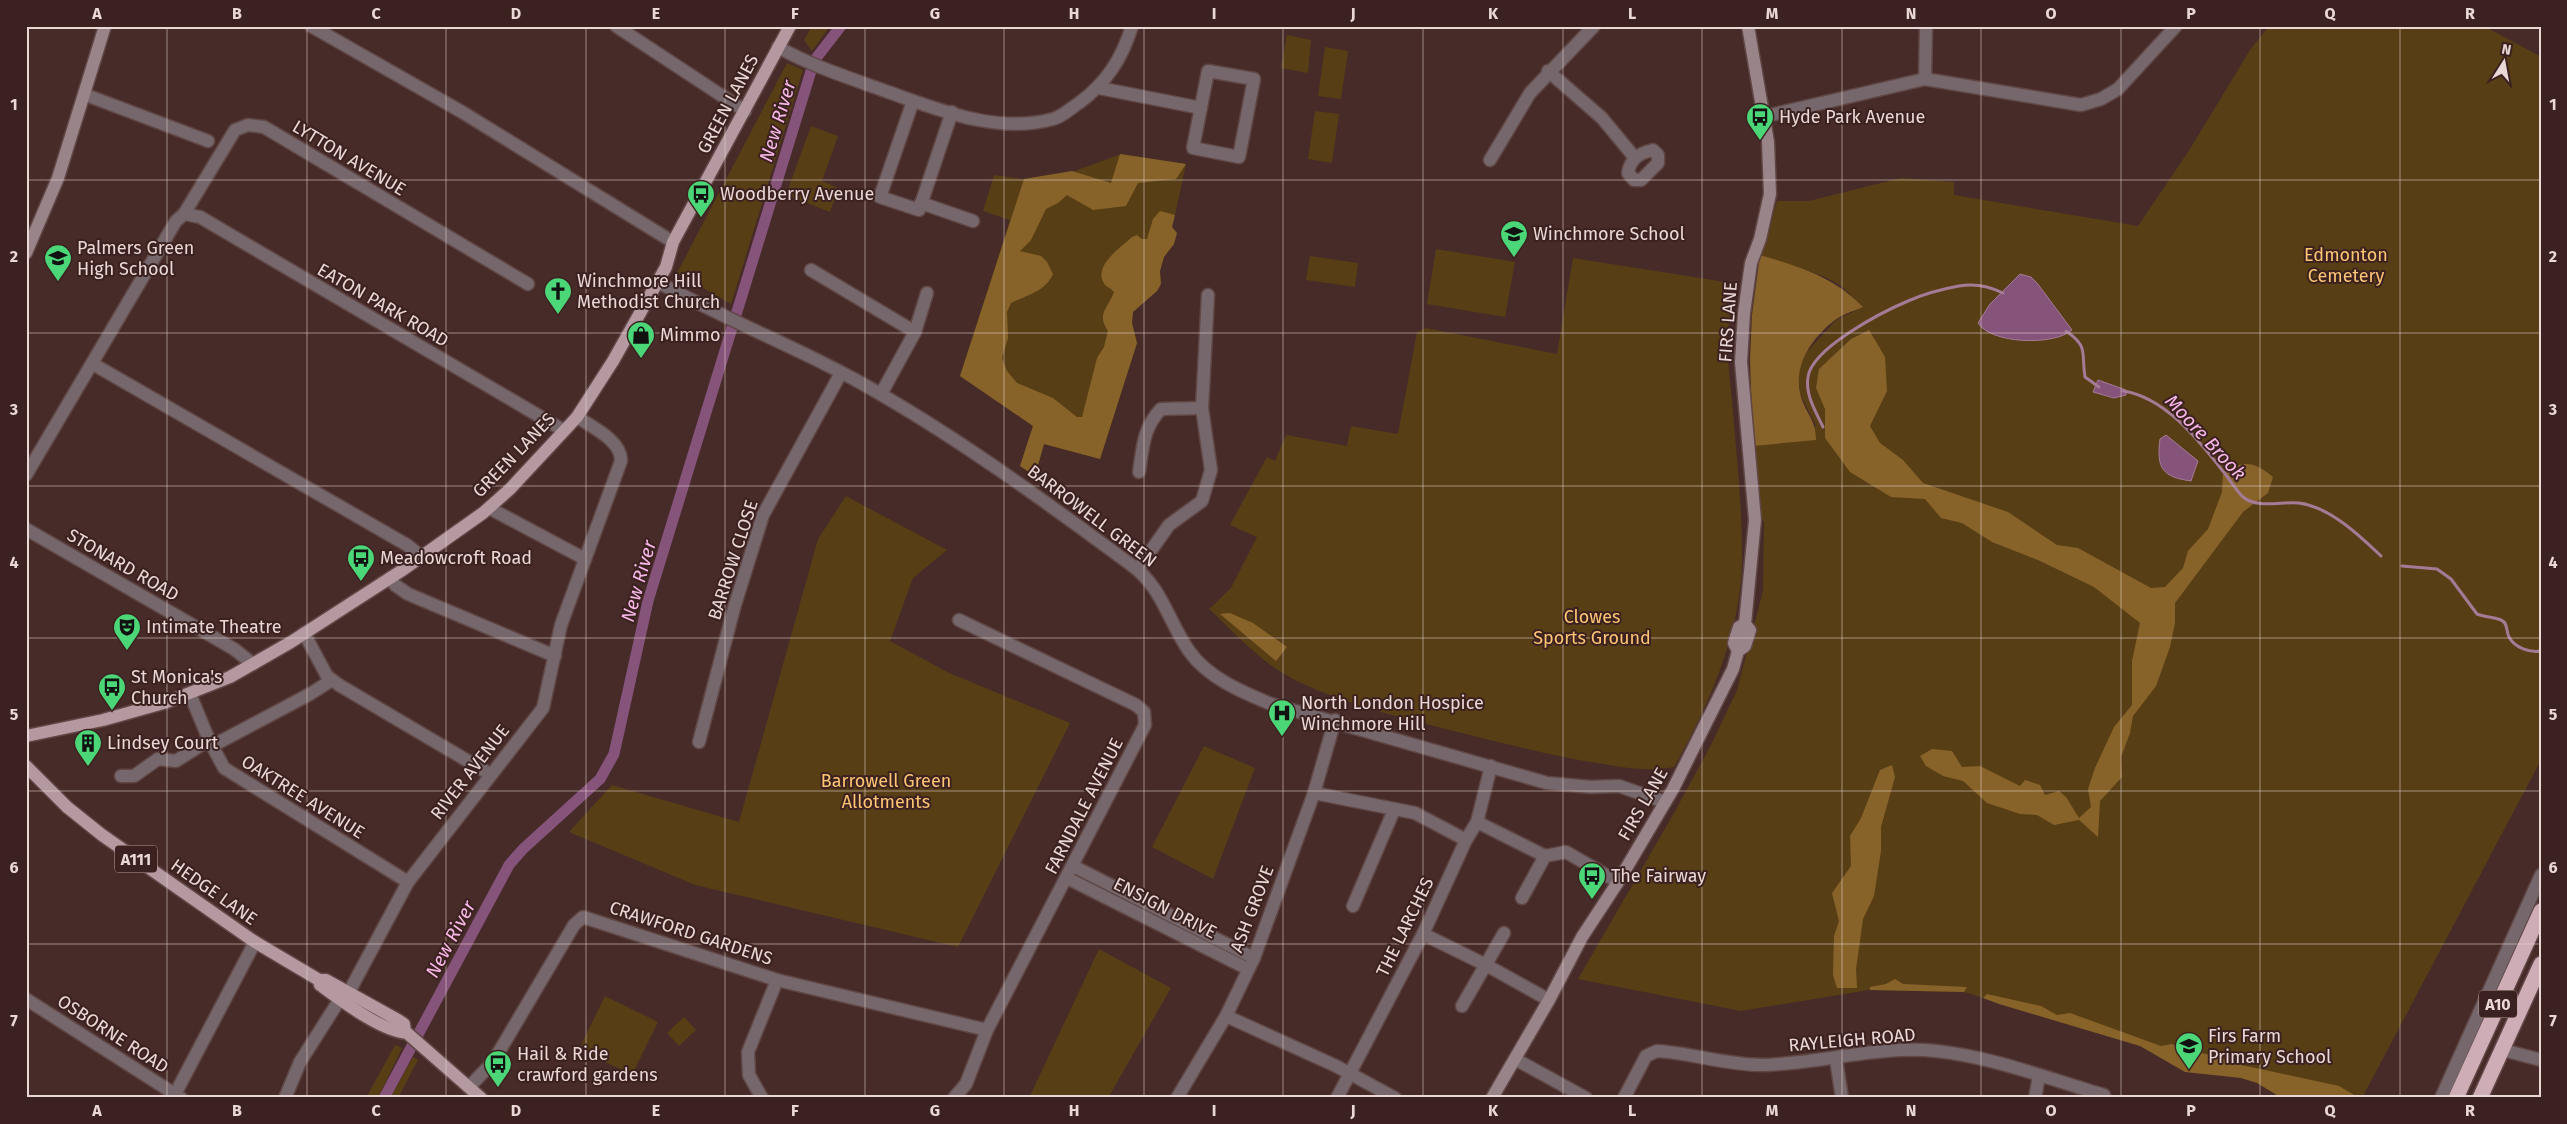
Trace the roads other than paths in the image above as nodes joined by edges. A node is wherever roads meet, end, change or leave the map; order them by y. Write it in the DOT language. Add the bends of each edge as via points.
graph roads {
  1 [pos="106,26"];
  2 [pos="311,26"];
  3 [pos="616,26"];
  4 [pos="790,26"];
  5 [pos="1132,26"];
  6 [pos="1594,26"];
  7 [pos="1748,26"];
  8 [pos="1926,26"];
  9 [pos="2176,26"];
  10 [pos="778,47"];
  11 [pos="1548,72"];
  12 [pos="1925,79"];
  13 [pos="1099,88"];
  14 [pos="86,95"];
  15 [pos="913,101"];
  16 [pos="1201,108"];
  17 [pos="745,111"];
  18 [pos="952,112"];
  19 [pos="1762,118"];
  20 [pos="208,141"];
  21 [pos="1634,158"];
  22 [pos="1490,160"];
  23 [pos="921,203"];
  24 [pos="184,214"];
  25 [pos="973,221"];
  26 [pos="673,242"];
  27 [pos="26,253"];
  28 [pos="811,270"];
  29 [pos="658,282"];
  30 [pos="528,284"];
  31 [pos="927,292"];
  32 [pos="1208,295"];
  33 [pos="914,332"];
  34 [pos="94,364"];
  35 [pos="841,373"];
  36 [pos="881,394"];
  37 [pos="1202,408"];
  38 [pos="577,417"];
  39 [pos="563,430"];
  40 [pos="1139,472"];
  41 [pos="26,475"];
  42 [pos="489,508"];
  43 [pos="26,529"];
  44 [pos="422,557"];
  45 [pos="585,559"];
  46 [pos="1138,569"];
  47 [pos="390,578"];
  48 [pos="959,620"];
  49 [pos="304,633"];
  50 [pos="555,656"];
  51 [pos="253,664"];
  52 [pos="332,680"];
  53 [pos="190,694"];
  54 [pos="1335,720"];
  55 [pos="26,736"];
  56 [pos="699,742"];
  57 [pos="211,743"];
  58 [pos="26,766"];
  59 [pos="1491,766"];
  60 [pos="490,774"];
  61 [pos="121,776"];
  62 [pos="1314,793"];
  63 [pos="1665,802"];
  64 [pos="1394,810"];
  65 [pos="1477,822"];
  66 [pos="1466,840"];
  67 [pos="1545,856"];
  68 [pos="1070,872"];
  69 [pos="2541,875"];
  70 [pos="408,882"];
  71 [pos="1618,882"];
  72 [pos="1522,898"];
  73 [pos="1353,906"];
  74 [pos="2541,911"];
  75 [pos="1504,932"];
  76 [pos="1423,934"];
  77 [pos="255,942"];
  78 [pos="1251,963"];
  79 [pos="2541,964"];
  80 [pos="1486,965"];
  81 [pos="777,980"];
  82 [pos="345,996"];
  83 [pos="26,999"];
  84 [pos="1549,1000"];
  85 [pos="1462,1006"];
  86 [pos="1226,1016"];
  87 [pos="987,1030"];
  88 [pos="2503,1050"];
  89 [pos="1515,1059"];
  90 [pos="1836,1059"];
  91 [pos="2541,1060"];
  92 [pos="1351,1073"];
  93 [pos="2039,1076"];
  94 [pos="469,1087"];
  95 [pos="2104,1095"];
  96 [pos="176,1097"];
  97 [pos="284,1098"];
  98 [pos="481,1098"];
  99 [pos="762,1098"];
  100 [pos="954,1098"];
  101 [pos="1177,1098"];
  102 [pos="1337,1098"];
  103 [pos="1395,1098"];
  104 [pos="1492,1098"];
  105 [pos="1586,1098"];
  106 [pos="1624,1098"];
  107 [pos="1842,1098"];
  108 [pos="2035,1098"];
  109 [pos="2441,1098"];
  110 [pos="2456,1098"];
  111 [pos="2480,1098"];
  1 -- 14 [label="street"];
  2 -- 26 [label="street" via="454,107"];
  3 -- 17 [label="street"];
  4 -- 10 [label="main road, GREEN LANES"];
  5 -- 13 [label="street" via="1122,53"];
  6 -- 11 [label="street"];
  7 -- 19 [label="street, FIRS LANE"];
  8 -- 12 [label="street"];
  9 -- 12 [label="street" via="2118,89 2101,100 2081,106"];
  10 -- 15 [label="street" via="835,73"];
  10 -- 17 [label="main road, GREEN LANES"];
  11 -- 21 [label="street" via="1602,118"];
  11 -- 22 [label="street" via="1516,113"];
  12 -- 19 [label="street"];
  13 -- 16 [label="street"];
  13 -- 18 [label="street" via="1055,119 1017,125 979,121"];
  14 -- 20 [label="street"];
  14 -- 27 [label="street" via="46,210"];
  15 -- 18 [label="street"];
  15 -- 23 [label="street" via="880,197 919,210"];
  16 -- 16 [label="street" via="1208,71 1254,80 1239,157 1193,148"];
  17 -- 26 [label="main road, GREEN LANES"];
  18 -- 23 [label="street"];
  19 -- 63 [label="street, FIRS LANE" via="1768,142 1770,194 1760,240 1751,263 1741,362 1756,520 1745,624 1739,627 1734,643 1738,651 1733,669"];
  23 -- 25 [label="street"];
  24 -- 30 [label="street, LYTTON AVENUE" via="235,130 245,125 261,126"];
  24 -- 34 [label="street, LYTTON AVENUE" via="176,221"];
  24 -- 39 [label="street, EATON PARK ROAD" via="200,217"];
  26 -- 29 [label="main road, GREEN LANES"];
  28 -- 33 [label="street"];
  29 -- 35 [label="street, BARROWELL GREEN"];
  29 -- 38 [label="main road, GREEN LANES"];
  31 -- 33 [label="street"];
  32 -- 37 [label="street"];
  33 -- 36 [label="street"];
  34 -- 41 [label="street, LYTTON AVENUE"];
  34 -- 44 [label="street" via="408,545"];
  35 -- 36 [label="street, BARROWELL GREEN"];
  35 -- 56 [label="street, BARROW CLOSE" via="763,515 734,608"];
  36 -- 46 [label="street, BARROWELL GREEN" via="1023,486"];
  37 -- 40 [label="street" via="1161,409 1150,421"];
  37 -- 46 [label="street" via="1211,470 1202,501 1169,524"];
  38 -- 39 [label="main road, GREEN LANES"];
  38 -- 45 [label="street, RIVER AVENUE" via="610,440 621,454"];
  39 -- 42 [label="main road, GREEN LANES"];
  42 -- 44 [label="main road, GREEN LANES"];
  42 -- 45 [label="street"];
  43 -- 51 [label="street, STONARD ROAD" via="234,649"];
  44 -- 47 [label="main road, GREEN LANES"];
  45 -- 50 [label="street, RIVER AVENUE" via="561,625"];
  46 -- 54 [label="street, BARROWELL GREEN" via="1164,602 1191,653 1209,670 1245,693 1271,704"];
  47 -- 49 [label="main road, GREEN LANES"];
  47 -- 50 [label="street" via="408,594"];
  48 -- 68 [label="street, FARNDALE AVENUE" via="1144,712 1145,725"];
  49 -- 51 [label="main road, GREEN LANES"];
  49 -- 52 [label="street" via="320,666"];
  50 -- 60 [label="street, RIVER AVENUE" via="543,708"];
  51 -- 53 [label="main road, GREEN LANES"];
  52 -- 57 [label="street"];
  52 -- 60 [label="street"];
  53 -- 55 [label="main road, GREEN LANES" via="103,720"];
  53 -- 57 [label="street, OAKTREE AVENUE"];
  54 -- 59 [label="street, BARROWELL GREEN"];
  54 -- 62 [label="street, ASH GROVE"];
  57 -- 61 [label="street" via="176,761 158,759 134,776"];
  57 -- 70 [label="street, OAKTREE AVENUE" via="224,768"];
  58 -- 77 [label="main road, HEDGE LANE / A111" via="91,827"];
  59 -- 63 [label="street, BARROWELL GREEN" via="1547,783 1630,788"];
  59 -- 65 [label="street, THE LARCHES"];
  60 -- 70 [label="street, RIVER AVENUE"];
  62 -- 64 [label="street"];
  62 -- 78 [label="street, ASH GROVE"];
  63 -- 71 [label="street, FIRS LANE"];
  64 -- 66 [label="street" via="1415,813"];
  64 -- 73 [label="street"];
  65 -- 66 [label="street, THE LARCHES"];
  65 -- 67 [label="street"];
  66 -- 76 [label="street, THE LARCHES"];
  67 -- 71 [label="street" via="1566,852"];
  67 -- 72 [label="street"];
  68 -- 78 [label="street, ENSIGN DRIVE"];
  68 -- 87 [label="street, FARNDALE AVENUE"];
  69 -- 109 [label="street"];
  70 -- 82 [label="street, RIVER AVENUE"];
  71 -- 84 [label="street, FIRS LANE" via="1582,937"];
  74 -- 110 [label="highway, A10"];
  75 -- 80 [label="street"];
  76 -- 80 [label="street"];
  76 -- 92 [label="street, THE LARCHES"];
  77 -- 82 [label="main road, HEDGE LANE / A111" via="319,980 326,980"];
  77 -- 96 [label="street"];
  78 -- 86 [label="street, ASH GROVE"];
  79 -- 88 [label="highway, A10"];
  80 -- 84 [label="street"];
  80 -- 85 [label="street"];
  81 -- 87 [label="street, CRAWFORD GARDENS"];
  81 -- 94 [label="street, CRAWFORD GARDENS" via="584,917 574,925 493,1062"];
  81 -- 99 [label="street" via="748,1052 749,1075"];
  82 -- 94 [label="main road, HEDGE LANE / A111" via="404,1024 406,1032"];
  82 -- 97 [label="street, RIVER AVENUE" via="300,1062"];
  83 -- 96 [label="street, OSBORNE ROAD"];
  84 -- 89 [label="street, FIRS LANE"];
  86 -- 92 [label="street"];
  86 -- 101 [label="street, ASH GROVE"];
  87 -- 100 [label="street, FARNDALE AVENUE" via="966,1084"];
  88 -- 91 [label="street"];
  88 -- 111 [label="highway, A10"];
  89 -- 104 [label="street, FIRS LANE"];
  89 -- 105 [label="street"];
  90 -- 93 [label="street, RAYLEIGH ROAD" via="1934,1051"];
  90 -- 106 [label="street, RAYLEIGH ROAD" via="1787,1064 1733,1064 1657,1051 1646,1056"];
  90 -- 107 [label="street"];
  92 -- 102 [label="street, THE LARCHES"];
  92 -- 103 [label="street"];
  93 -- 95 [label="street, RAYLEIGH ROAD"];
  93 -- 108 [label="street"];
  94 -- 98 [label="main road, HEDGE LANE / A111"];
}
